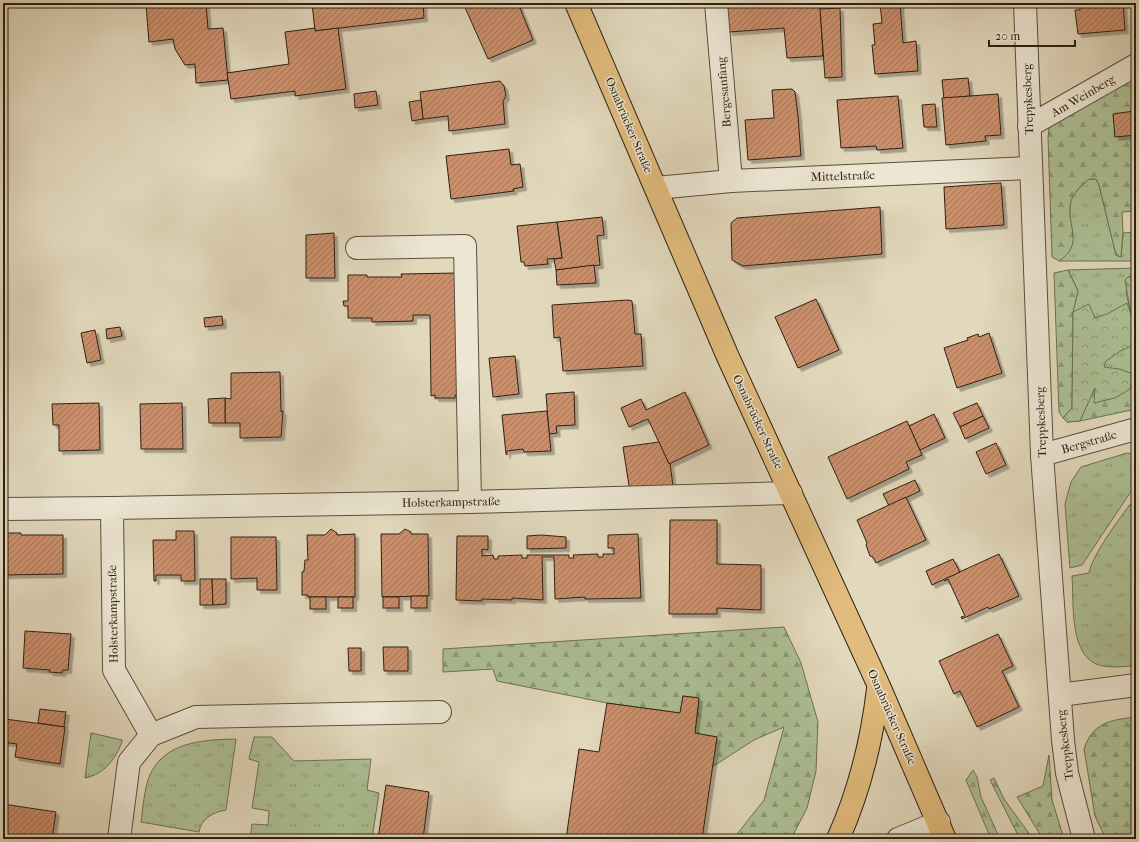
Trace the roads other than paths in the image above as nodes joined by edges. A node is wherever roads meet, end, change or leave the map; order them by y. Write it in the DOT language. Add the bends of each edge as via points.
graph roads {
  1 [pos="576,3"];
  2 [pos="716,3"];
  3 [pos="1025,3"];
  4 [pos="1136,65"];
  5 [pos="1029,126"];
  6 [pos="1030,168"];
  7 [pos="731,181"];
  8 [pos="656,188"];
  9 [pos="357,248"];
  10 [pos="1136,429"];
  11 [pos="1042,455"];
  12 [pos="791,493"];
  13 [pos="470,502"];
  14 [pos="112,508"];
  15 [pos="3,509"];
  16 [pos="1136,685"];
  17 [pos="879,686"];
  18 [pos="1060,695"];
  19 [pos="440,712"];
  20 [pos="151,735"];
  21 [pos="942,830"];
  22 [pos="119,839"];
  23 [pos="838,839"];
  24 [pos="898,839"];
  25 [pos="1084,839"];
  1 -- 8 [label="main road, Osnabrücker Straße"];
  2 -- 7 [label="street, Bergesanfang"];
  3 -- 5 [label="street, Treppkesberg"];
  4 -- 5 [label="street, Am Weinberg"];
  5 -- 6 [label="street, Treppkesberg"];
  6 -- 7 [label="street, Mittelstraße"];
  6 -- 11 [label="street, Treppkesberg"];
  7 -- 8 [label="street, Mittelstraße"];
  8 -- 12 [label="main road, Osnabrücker Straße" via="728,357"];
  9 -- 13 [label="street" via="465,246"];
  10 -- 11 [label="street, Bergstraße"];
  11 -- 18 [label="street, Treppkesberg"];
  12 -- 13 [label="street, Holsterkampstraße"];
  12 -- 17 [label="main road, Osnabrücker Straße" via="831,586"];
  13 -- 14 [label="street, Holsterkampstraße"];
  14 -- 15 [label="street, Holsterkampstraße"];
  14 -- 20 [label="street, Holsterkampstraße" via="114,670"];
  16 -- 18 [label="street"];
  17 -- 21 [label="main road, Osnabrücker Straße" via="896,730"];
  17 -- 23 [label="main road" via="874,722 856,793"];
  18 -- 25 [label="street, Treppkesberg" via="1067,773"];
  19 -- 20 [label="street" via="196,717"];
  20 -- 22 [label="street" via="129,762"];
  21 -- 24 [label="street"];
}
